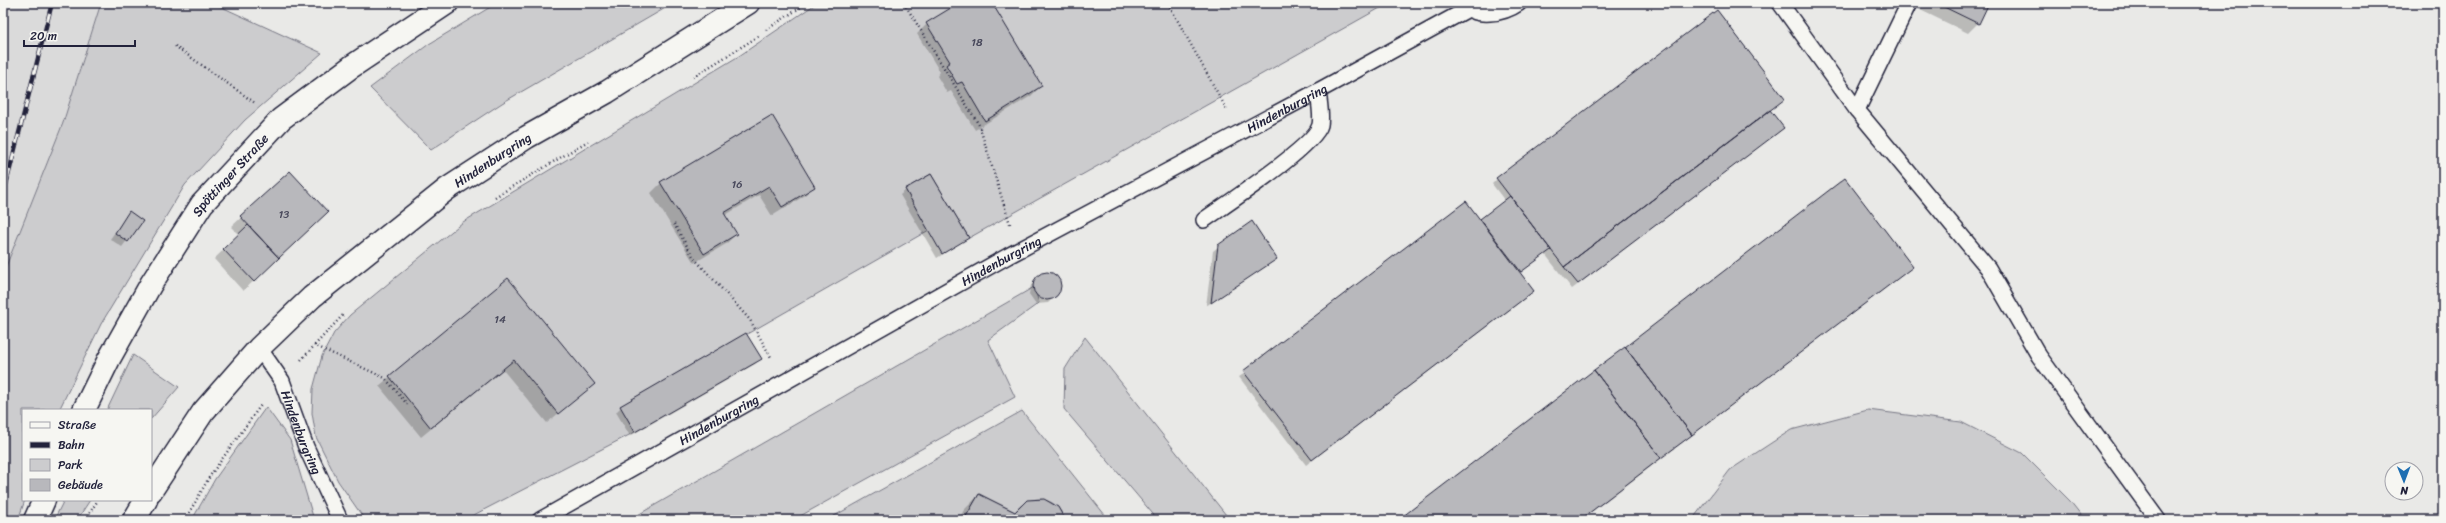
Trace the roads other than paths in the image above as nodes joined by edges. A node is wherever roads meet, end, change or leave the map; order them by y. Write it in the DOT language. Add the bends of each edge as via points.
graph roads {
  1 [pos="447,3"];
  2 [pos="748,3"];
  3 [pos="1519,3"];
  4 [pos="1780,3"];
  5 [pos="1909,3"];
  6 [pos="1465,6"];
  7 [pos="1318,91"];
  8 [pos="1857,110"];
  9 [pos="1204,220"];
  10 [pos="259,348"];
  11 [pos="84,409"];
  12 [pos="152,490"];
  13 [pos="44,501"];
  14 [pos="145,501"];
  15 [pos="35,520"];
  16 [pos="134,520"];
  17 [pos="340,520"];
  18 [pos="540,520"];
  19 [pos="2158,520"];
  1 -- 11 [label="main road, Spöttinger Straße" via="281,119 202,204 151,284"];
  2 -- 10 [label="main road, Hindenburgring" via="607,92 527,137 447,189 312,297"];
  3 -- 6 [label="lane, Hindenburgring" via="1489,14"];
  4 -- 8 [label="lane"];
  5 -- 8 [label="lane"];
  6 -- 7 [label="lane, Hindenburgring"];
  7 -- 9 [label="lane" via="1320,125 1313,138"];
  7 -- 18 [label="lane, Hindenburgring" via="1018,251"];
  8 -- 19 [label="lane" via="1988,268 2038,356"];
  10 -- 12 [label="main road, Hindenburgring" via="204,412"];
  10 -- 17 [label="lane, Hindenburgring" via="282,381 306,448"];
  13 -- 15 [label="main road"];
  14 -- 16 [label="main road"];
}
